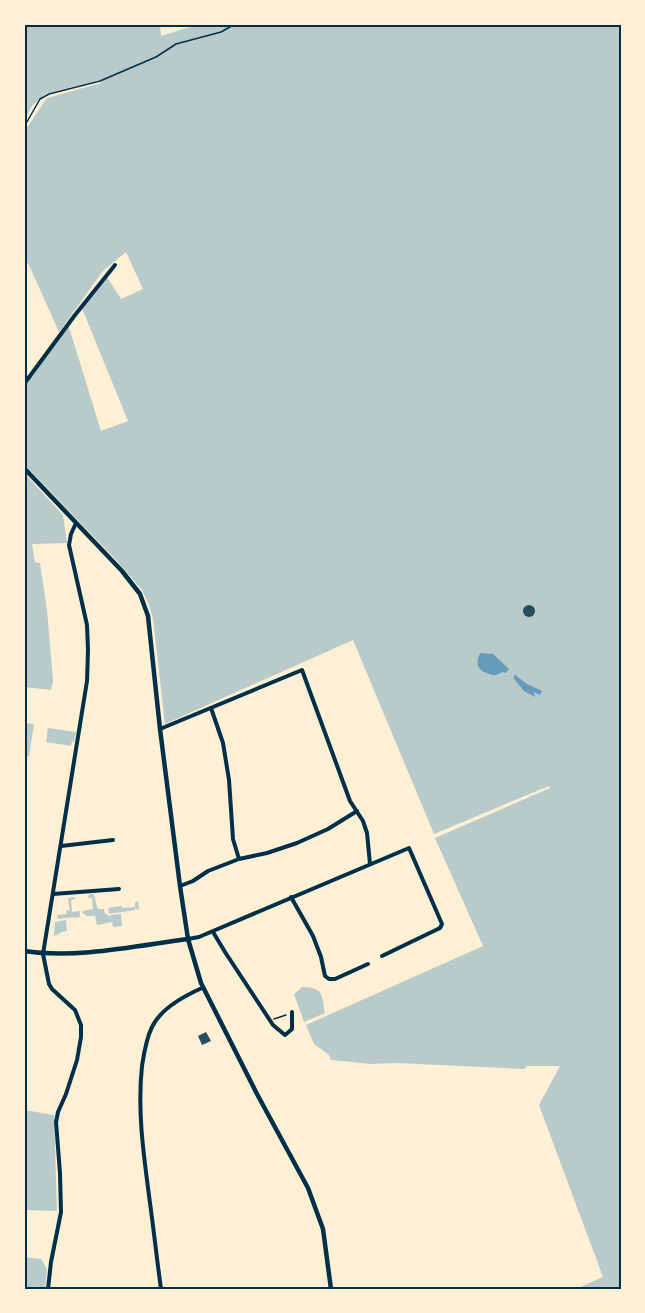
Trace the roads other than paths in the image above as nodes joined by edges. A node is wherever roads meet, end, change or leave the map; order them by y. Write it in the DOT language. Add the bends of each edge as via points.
graph roads {
  1 [pos="235,24"];
  2 [pos="24,127"];
  3 [pos="115,265"];
  4 [pos="24,384"];
  5 [pos="24,468"];
  6 [pos="76,523"];
  7 [pos="211,708"];
  8 [pos="160,729"];
  9 [pos="357,811"];
  10 [pos="113,840"];
  11 [pos="61,846"];
  12 [pos="239,860"];
  13 [pos="370,864"];
  14 [pos="180,886"];
  15 [pos="119,889"];
  16 [pos="53,894"];
  17 [pos="291,897"];
  18 [pos="213,931"];
  19 [pos="188,939"];
  20 [pos="24,951"];
  21 [pos="43,954"];
  22 [pos="382,956"];
  23 [pos="368,964"];
  24 [pos="202,988"];
  25 [pos="292,1012"];
  26 [pos="48,1289"];
  27 [pos="161,1289"];
  28 [pos="331,1289"];
  1 -- 2 [label="lane" via="221,32 176,44 100,81 49,94 40,99"];
  3 -- 4 [label="street"];
  5 -- 6 [label="street"];
  6 -- 8 [label="street" via="140,594 150,631"];
  6 -- 11 [label="street" via="69,545 87,625 88,670"];
  7 -- 8 [label="street"];
  7 -- 9 [label="street" via="302,670"];
  7 -- 12 [label="street" via="223,743 233,839"];
  8 -- 14 [label="street"];
  9 -- 12 [label="street" via="297,843"];
  9 -- 13 [label="street" via="367,833"];
  10 -- 11 [label="street"];
  11 -- 16 [label="street"];
  12 -- 14 [label="street"];
  13 -- 17 [label="street"];
  13 -- 22 [label="street" via="409,848 442,924"];
  14 -- 19 [label="street"];
  15 -- 16 [label="street"];
  16 -- 21 [label="street"];
  17 -- 18 [label="street"];
  17 -- 23 [label="street" via="313,936 325,976 335,979"];
  18 -- 19 [label="street"];
  18 -- 25 [label="street" via="270,1021 285,1035 292,1029"];
  19 -- 21 [label="street" via="74,954"];
  19 -- 24 [label="street"];
  20 -- 21 [label="street"];
  21 -- 26 [label="street" via="49,984 75,1010 81,1025 76,1060 56,1122 61,1212"];
  24 -- 27 [label="street" via="185,996 152,1026 140,1084 141,1129"];
  24 -- 28 [label="street" via="308,1188 322,1229"];
}
